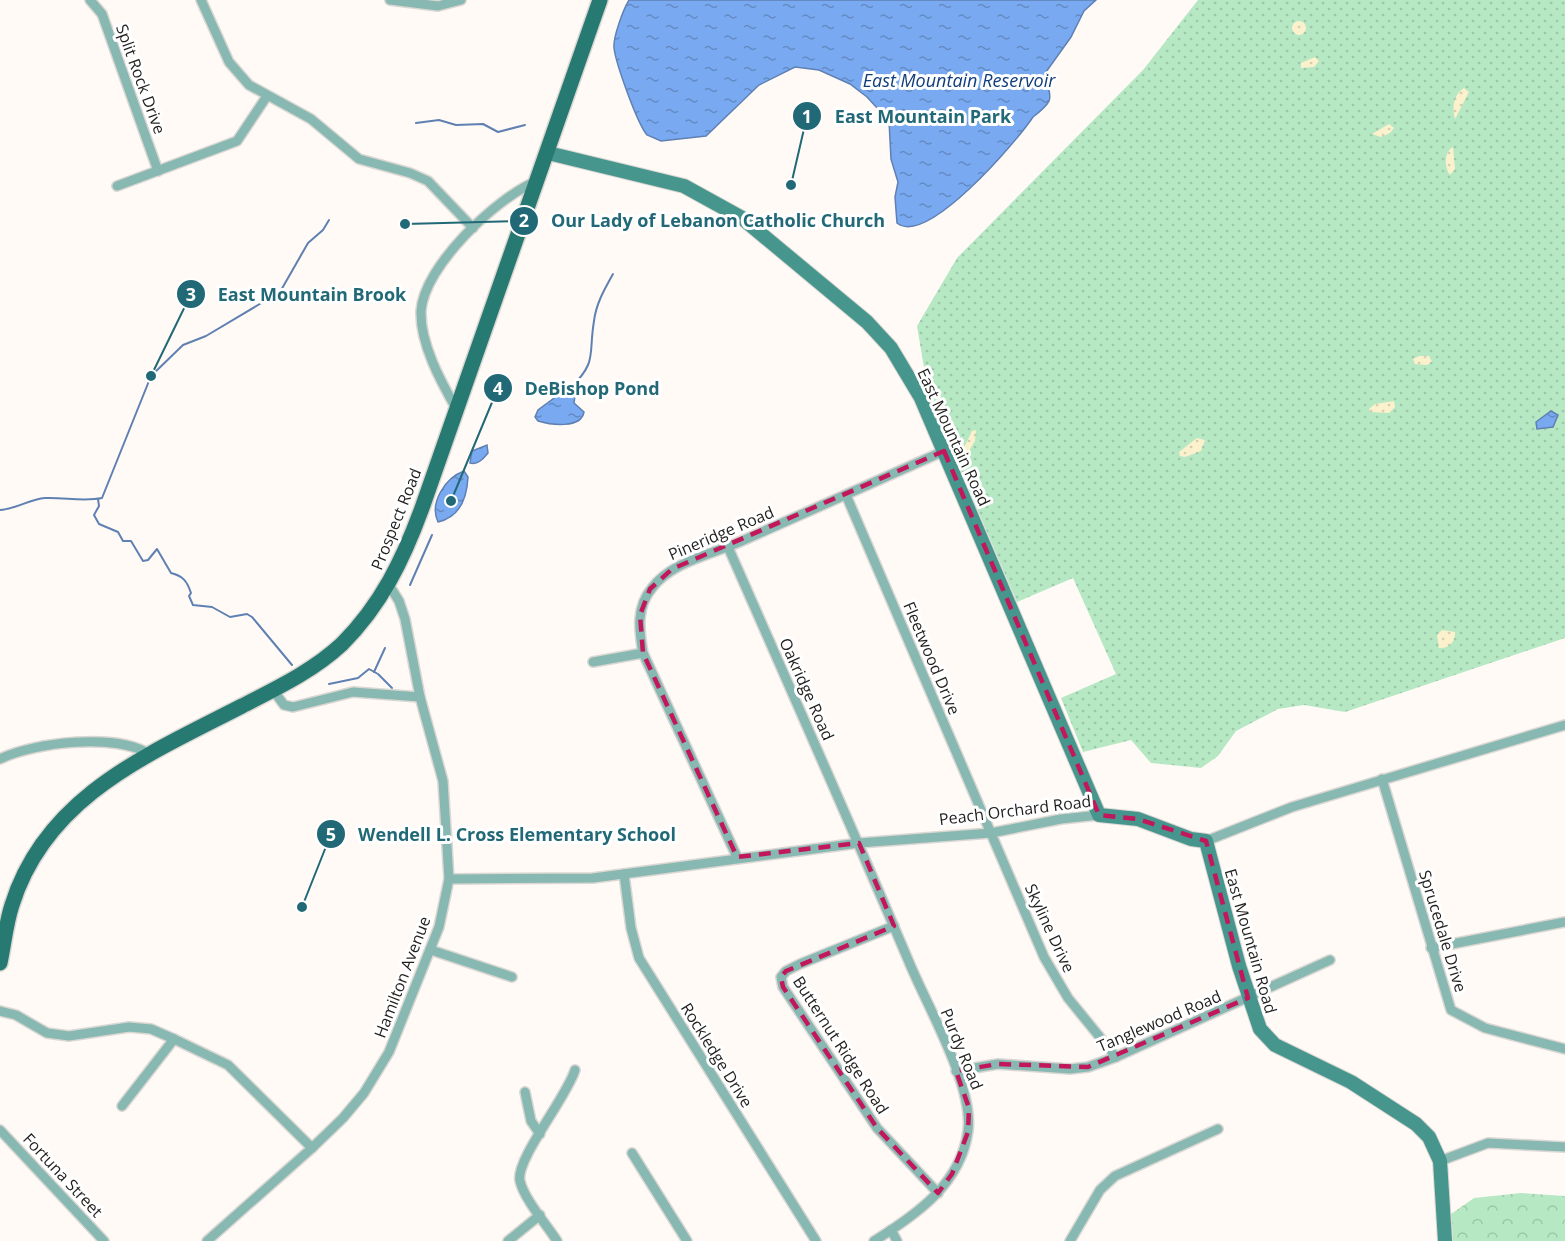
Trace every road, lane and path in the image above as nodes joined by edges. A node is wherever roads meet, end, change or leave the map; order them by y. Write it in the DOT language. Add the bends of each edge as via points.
graph roads {
  1 [pos="90,0"];
  2 [pos="201,0"];
  3 [pos="390,0"];
  4 [pos="461,0"];
  5 [pos="600,0"];
  6 [pos="267,96"];
  7 [pos="548,153"];
  8 [pos="158,171"];
  9 [pos="537,181"];
  10 [pos="117,186"];
  11 [pos="473,228"];
  12 [pos="457,410"];
  13 [pos="944,451"];
  14 [pos="846,495"];
  15 [pos="728,547"];
  16 [pos="389,585"];
  17 [pos="643,653"];
  18 [pos="593,662"];
  19 [pos="273,690"];
  20 [pos="420,697"];
  21 [pos="1565,725"];
  22 [pos="149,754"];
  23 [pos="0,759"];
  24 [pos="1383,779"];
  25 [pos="1099,815"];
  26 [pos="991,833"];
  27 [pos="1206,841"];
  28 [pos="859,843"];
  29 [pos="737,857"];
  30 [pos="624,874"];
  31 [pos="449,879"];
  32 [pos="6,908"];
  33 [pos="1565,922"];
  34 [pos="894,926"];
  35 [pos="1431,948"];
  36 [pos="431,950"];
  37 [pos="1330,960"];
  38 [pos="0,963"];
  39 [pos="512,977"];
  40 [pos="1248,998"];
  41 [pos="0,1011"];
  42 [pos="174,1039"];
  43 [pos="1565,1049"];
  44 [pos="1116,1057"];
  45 [pos="575,1070"];
  46 [pos="956,1071"];
  47 [pos="525,1092"];
  48 [pos="122,1107"];
  49 [pos="1218,1129"];
  50 [pos="0,1130"];
  51 [pos="540,1134"];
  52 [pos="1565,1147"];
  53 [pos="312,1148"];
  54 [pos="632,1153"];
  55 [pos="1440,1161"];
  56 [pos="938,1193"];
  57 [pos="540,1215"];
  58 [pos="891,1230"];
  59 [pos="104,1241"];
  60 [pos="207,1241"];
  61 [pos="508,1241"];
  62 [pos="557,1241"];
  63 [pos="687,1241"];
  64 [pos="816,1241"];
  65 [pos="874,1241"];
  66 [pos="897,1241"];
  67 [pos="1070,1241"];
  68 [pos="1445,1241"];
  1 -- 8 [label="street, Split Rock Drive" via="102,14"];
  2 -- 6 [label="street" via="233,68"];
  3 -- 4 [label="street" via="438,6"];
  5 -- 7 [label="main road, Prospect Road"];
  6 -- 8 [label="street" via="237,141"];
  6 -- 11 [label="street" via="310,119 359,159 428,181"];
  7 -- 9 [label="main road, Prospect Road"];
  7 -- 13 [label="street, East Mountain Road" via="684,186 742,218 867,322 891,348 921,398"];
  8 -- 10 [label="street"];
  9 -- 11 [label="street" via="513,192"];
  9 -- 12 [label="main road, Prospect Road"];
  11 -- 12 [label="street" via="448,255 421,309 432,359"];
  12 -- 16 [label="main road, Prospect Road" via="406,551"];
  13 -- 14 [label="street, Pineridge Road"];
  13 -- 25 [label="street, East Mountain Road"];
  14 -- 15 [label="street, Pineridge Road"];
  14 -- 26 [label="street, Fleetwood Drive"];
  15 -- 17 [label="street, Pineridge Road" via="672,569 650,589 640,615"];
  15 -- 28 [label="street, Oakridge Road"];
  16 -- 19 [label="main road, Prospect Road" via="341,644"];
  16 -- 20 [label="street, Hamilton Avenue" via="405,619"];
  17 -- 18 [label="street"];
  17 -- 29 [label="street, Pineridge Road"];
  19 -- 20 [label="street" via="284,705 293,707 346,693"];
  19 -- 22 [label="main road, Prospect Road"];
  20 -- 31 [label="street, Hamilton Avenue" via="443,781"];
  21 -- 24 [label="street"];
  22 -- 23 [label="street" via="127,744 61,744"];
  22 -- 32 [label="main road, Prospect Road" via="97,786 68,813 35,857"];
  24 -- 27 [label="street" via="1284,810"];
  24 -- 35 [label="street, Sprucedale Drive"];
  25 -- 26 [label="street, Peach Orchard Road"];
  25 -- 27 [label="street, Peach Orchard Road" via="1132,818"];
  26 -- 28 [label="street, Peach Orchard Road"];
  26 -- 44 [label="street, Skyline Drive" via="1054,977"];
  27 -- 40 [label="street, East Mountain Road"];
  28 -- 29 [label="street, Peach Orchard Road"];
  28 -- 34 [label="street, Purdy Road"];
  29 -- 30 [label="street, Peach Orchard Road"];
  30 -- 31 [label="street, Peach Orchard Road" via="562,880"];
  30 -- 64 [label="street, Rockledge Drive" via="639,957"];
  31 -- 36 [label="street, Hamilton Avenue"];
  32 -- 38 [label="main road, Prospect Road"];
  33 -- 35 [label="street"];
  34 -- 46 [label="street, Purdy Road"];
  34 -- 56 [label="street, Butternut Ridge Road" via="786,971 781,977 783,987 877,1128"];
  35 -- 43 [label="street, Sprucedale Drive" via="1451,1011 1485,1028"];
  36 -- 39 [label="street"];
  36 -- 53 [label="street, Hamilton Avenue" via="380,1070 343,1118"];
  37 -- 40 [label="street, Tanglewood Road"];
  40 -- 44 [label="street, Tanglewood Road"];
  40 -- 55 [label="street, East Mountain Road" via="1258,1025 1271,1042 1338,1074 1416,1124 1432,1142"];
  41 -- 42 [label="street" via="16,1015 47,1033 69,1036 129,1027 151,1029"];
  42 -- 48 [label="street"];
  42 -- 53 [label="street" via="228,1065"];
  44 -- 46 [label="street, Tanglewood Road" via="1070,1069 998,1064"];
  45 -- 51 [label="street" via="570,1086"];
  46 -- 56 [label="street, Purdy Road" via="969,1108 968,1132 952,1174"];
  47 -- 51 [label="street" via="531,1121"];
  49 -- 67 [label="street" via="1116,1176 1100,1190"];
  50 -- 59 [label="street, Fortuna Street"];
  51 -- 57 [label="street" via="519,1178"];
  52 -- 55 [label="street" via="1488,1143"];
  53 -- 60 [label="street, Hamilton Avenue"];
  54 -- 63 [label="street"];
  55 -- 68 [label="street, East Mountain Road"];
  56 -- 58 [label="street, Purdy Road"];
  57 -- 61 [label="street"];
  57 -- 62 [label="street"];
  58 -- 65 [label="street, Purdy Road"];
  58 -- 66 [label="street"];
}
